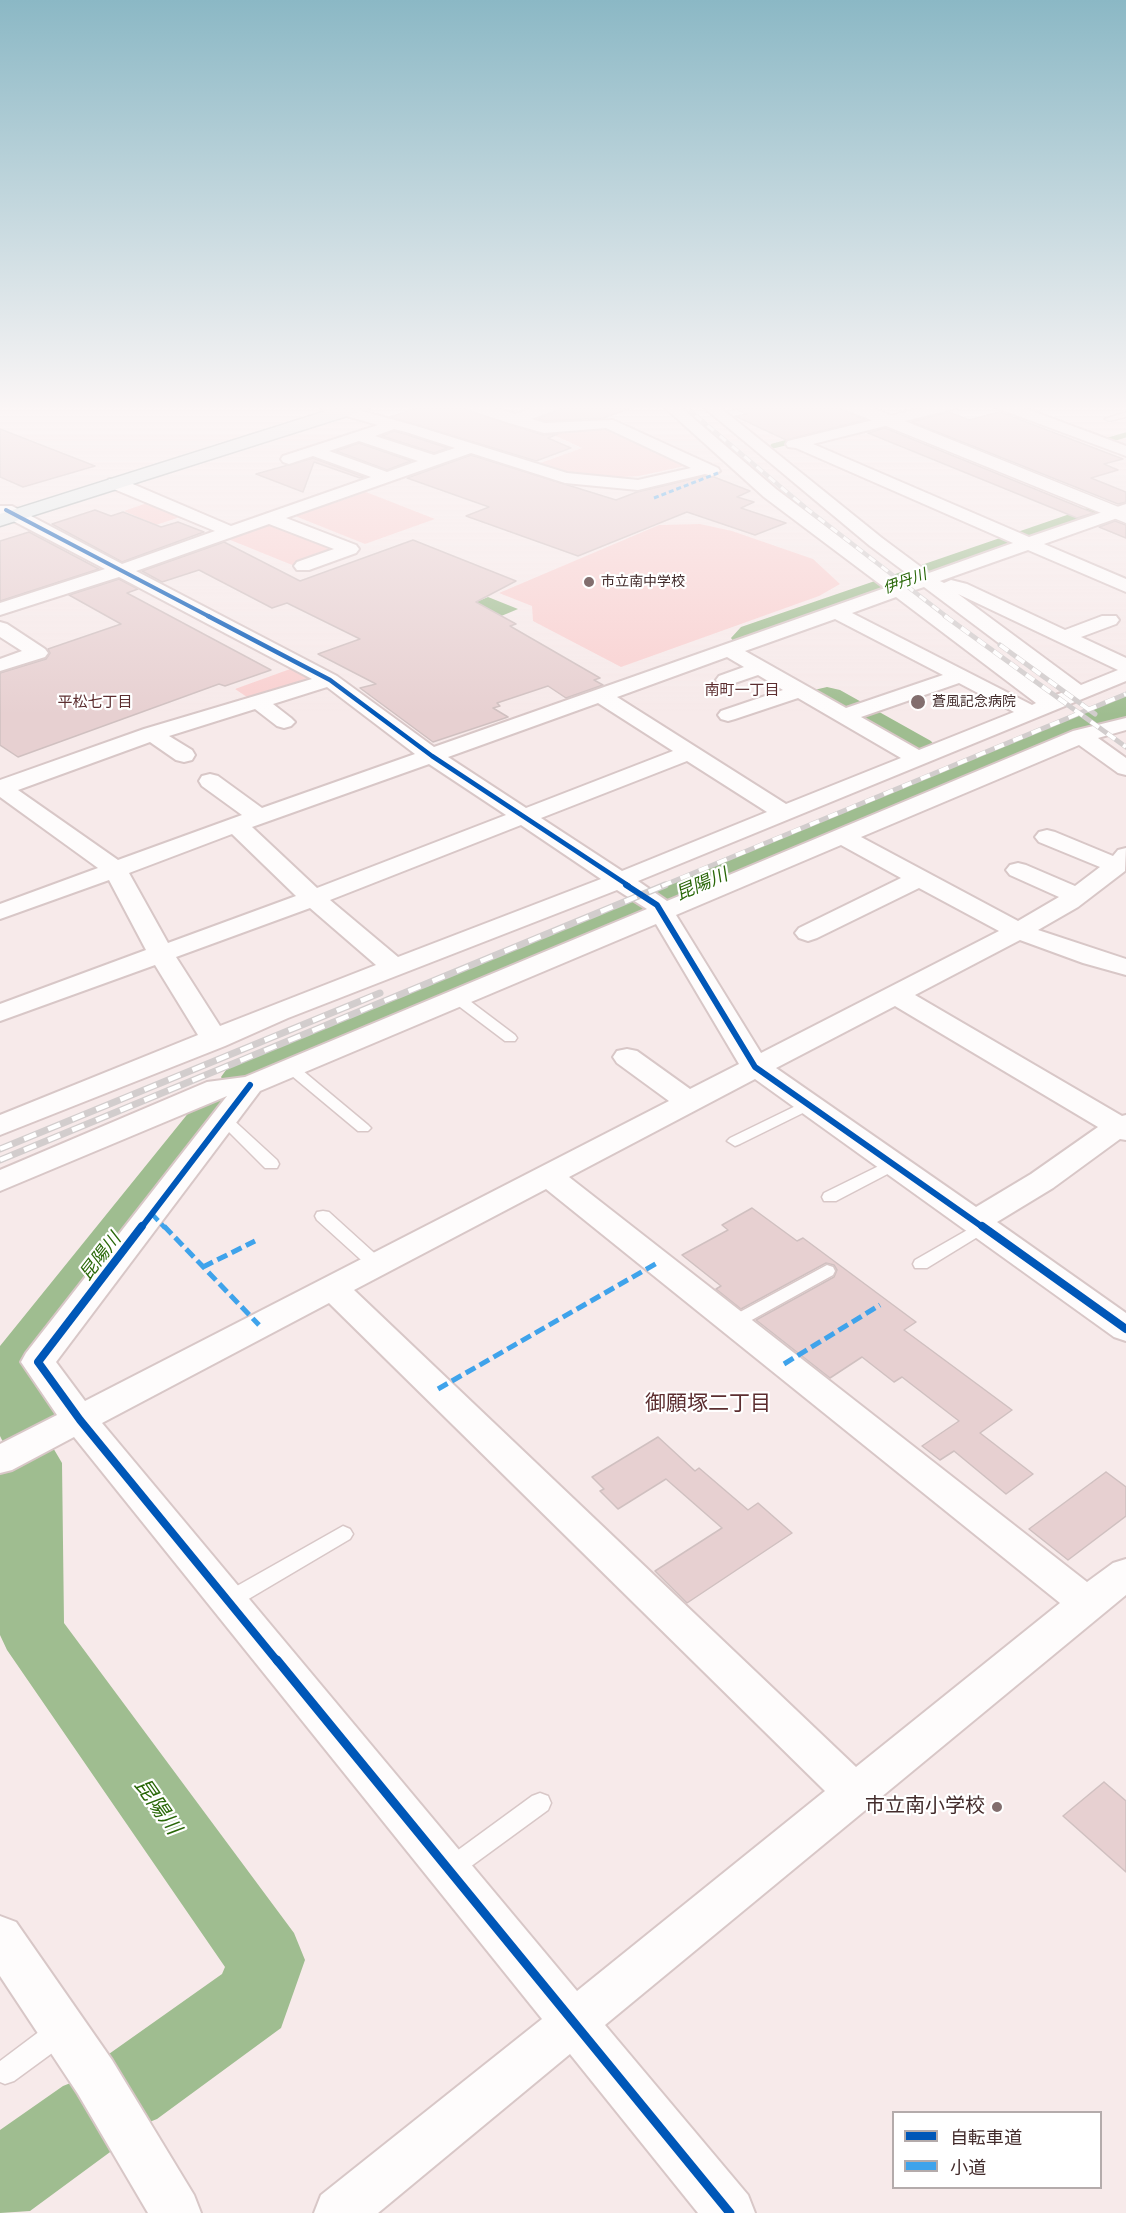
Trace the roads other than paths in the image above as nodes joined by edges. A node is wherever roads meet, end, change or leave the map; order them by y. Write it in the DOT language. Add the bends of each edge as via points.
graph roads {
  1 [pos="23,508"];
  2 [pos="25,508"];
  3 [pos="175,508"];
  4 [pos="297,508"];
  5 [pos="790,508"];
  6 [pos="833,508"];
  7 [pos="946,508"];
  8 [pos="1123,513"];
  9 [pos="5,514"];
  10 [pos="966,517"];
  11 [pos="269,518"];
  12 [pos="944,523"];
  13 [pos="229,531"];
  14 [pos="1025,542"];
  15 [pos="303,567"];
  16 [pos="119,571"];
  17 [pos="924,579"];
  18 [pos="1126,586"];
  19 [pos="893,588"];
  20 [pos="0,609"];
  21 [pos="837,612"];
  22 [pos="1109,620"];
  23 [pos="0,628"];
  24 [pos="1064,637"];
  25 [pos="730,651"];
  26 [pos="0,665"];
  27 [pos="1126,666"];
  28 [pos="760,668"];
  29 [pos="1126,674"];
  30 [pos="960,676"];
  31 [pos="330,680"];
  32 [pos="726,680"];
  33 [pos="799,691"];
  34 [pos="1079,693"];
  35 [pos="602,696"];
  36 [pos="258,702"];
  37 [pos="1041,709"];
  38 [pos="728,715"];
  39 [pos="844,716"];
  40 [pos="284,722"];
  41 [pos="1126,724"];
  42 [pos="152,734"];
  43 [pos="1082,736"];
  44 [pos="690,752"];
  45 [pos="184,755"];
  46 [pos="432,756"];
  47 [pos="917,758"];
  48 [pos="1126,768"];
  49 [pos="210,781"];
  50 [pos="1,788"];
  51 [pos="334,790"];
  52 [pos="354,805"];
  53 [pos="783,812"];
  54 [pos="259,817"];
  55 [pos="523,817"];
  56 [pos="236,825"];
  57 [pos="842,836"];
  58 [pos="1047,837"];
  59 [pos="402,838"];
  60 [pos="425,854"];
  61 [pos="1122,860"];
  62 [pos="115,869"];
  63 [pos="1018,870"];
  64 [pos="920,878"];
  65 [pos="620,879"];
  66 [pos="1077,896"];
  67 [pos="313,898"];
  68 [pos="663,911"];
  69 [pos="0,912"];
  70 [pos="1018,931"];
  71 [pos="808,933"];
  72 [pos="161,954"];
  73 [pos="1126,967"];
  74 [pos="394,968"];
  75 [pos="896,995"];
  76 [pos="457,999"];
  77 [pos="0,1013"];
  78 [pos="510,1038"];
  79 [pos="215,1040"];
  80 [pos="627,1057"];
  81 [pos="755,1067"];
  82 [pos="291,1068"];
  83 [pos="250,1085"];
  84 [pos="689,1102"];
  85 [pos="810,1104"];
  86 [pos="224,1119"];
  87 [pos="0,1126"];
  88 [pos="363,1128"];
  89 [pos="1125,1128"];
  90 [pos="735,1142"];
  91 [pos="271,1164"];
  92 [pos="893,1164"];
  93 [pos="548,1176"];
  94 [pos="0,1180"];
  95 [pos="830,1197"];
  96 [pos="323,1216"];
  97 [pos="979,1224"];
  98 [pos="376,1264"];
  99 [pos="921,1264"];
  100 [pos="827,1271"];
  101 [pos="332,1287"];
  102 [pos="733,1323"];
  103 [pos="1126,1329"];
  104 [pos="80,1420"];
  105 [pos="0,1460"];
  106 [pos="342,1534"];
  107 [pos="1126,1574"];
  108 [pos="228,1601"];
  109 [pos="1087,1603"];
  110 [pos="855,1793"];
  111 [pos="540,1803"];
  112 [pos="448,1870"];
  113 [pos="0,1937"];
  114 [pos="574,2023"];
  115 [pos="63,2030"];
  116 [pos="6,2072"];
  117 [pos="176,2213"];
  118 [pos="339,2213"];
  119 [pos="729,2213"];
  1 -- 9 [label="main road"];
  2 -- 9 [label="main road"];
  3 -- 13 [label="street"];
  4 -- 11 [label="street"];
  5 -- 19 [label="street"];
  6 -- 17 [label="street"];
  7 -- 10 [label="street"];
  8 -- 14 [label="street"];
  9 -- 16 [label="street"];
  10 -- 12 [label="street"];
  10 -- 14 [label="street"];
  11 -- 13 [label="street"];
  11 -- 15 [label="street" via="350,549"];
  13 -- 16 [label="street"];
  14 -- 17 [label="street"];
  14 -- 18 [label="street"];
  16 -- 20 [label="street"];
  16 -- 31 [label="street"];
  17 -- 19 [label="street"];
  17 -- 24 [label="street" via="960,588"];
  17 -- 34 [label="street"];
  19 -- 21 [label="street"];
  19 -- 37 [label="street"];
  21 -- 25 [label="street"];
  21 -- 30 [label="street"];
  22 -- 24 [label="street"];
  23 -- 26 [label="street" via="38,653"];
  24 -- 27 [label="street"];
  25 -- 28 [label="street"];
  25 -- 35 [label="street"];
  28 -- 32 [label="street"];
  28 -- 33 [label="street"];
  29 -- 34 [label="street"];
  30 -- 37 [label="street"];
  30 -- 39 [label="street"];
  31 -- 36 [label="street"];
  31 -- 46 [label="street"];
  33 -- 38 [label="street"];
  33 -- 39 [label="street"];
  34 -- 37 [label="street"];
  35 -- 44 [label="street"];
  35 -- 46 [label="street"];
  36 -- 40 [label="street"];
  36 -- 42 [label="street"];
  37 -- 47 [label="street"];
  39 -- 47 [label="street"];
  41 -- 43 [label="street"];
  42 -- 45 [label="street"];
  42 -- 50 [label="street"];
  43 -- 48 [label="street"];
  43 -- 57 [label="street"];
  44 -- 53 [label="street"];
  44 -- 55 [label="street"];
  46 -- 51 [label="street"];
  46 -- 55 [label="street"];
  47 -- 53 [label="street"];
  49 -- 54 [label="street"];
  50 -- 62 [label="street"];
  51 -- 52 [label="street"];
  51 -- 54 [label="street"];
  53 -- 65 [label="street"];
  54 -- 56 [label="street"];
  55 -- 60 [label="street"];
  55 -- 65 [label="street"];
  56 -- 62 [label="street"];
  56 -- 67 [label="street"];
  57 -- 64 [label="street"];
  57 -- 68 [label="street"];
  58 -- 61 [label="street"];
  59 -- 60 [label="street"];
  60 -- 67 [label="street"];
  61 -- 66 [label="street"];
  62 -- 69 [label="street"];
  62 -- 72 [label="street"];
  63 -- 66 [label="street"];
  64 -- 70 [label="street"];
  64 -- 71 [label="street"];
  65 -- 68 [label="street"];
  65 -- 74 [label="street"];
  66 -- 70 [label="street"];
  67 -- 72 [label="street"];
  67 -- 74 [label="street"];
  68 -- 76 [label="street"];
  68 -- 81 [label="street"];
  70 -- 73 [label="street"];
  70 -- 75 [label="street"];
  72 -- 77 [label="street"];
  72 -- 79 [label="street"];
  74 -- 79 [label="street"];
  75 -- 81 [label="street"];
  75 -- 89 [label="street"];
  76 -- 78 [label="lane"];
  76 -- 82 [label="street"];
  79 -- 87 [label="street"];
  80 -- 84 [label="street"];
  81 -- 84 [label="street"];
  81 -- 85 [label="street"];
  82 -- 83 [label="street"];
  82 -- 88 [label="lane"];
  83 -- 86 [label="street"];
  83 -- 94 [label="street" via="217,1088"];
  84 -- 93 [label="street"];
  85 -- 90 [label="lane"];
  85 -- 92 [label="street"];
  86 -- 91 [label="lane"];
  86 -- 104 [label="street" via="38,1362"];
  89 -- 97 [label="street" via="1110,1132"];
  92 -- 95 [label="lane"];
  92 -- 97 [label="street"];
  93 -- 98 [label="street"];
  93 -- 102 [label="street"];
  96 -- 98 [label="lane"];
  97 -- 99 [label="lane"];
  97 -- 103 [label="street"];
  98 -- 101 [label="street"];
  100 -- 102 [label="lane"];
  101 -- 104 [label="street"];
  101 -- 110 [label="street"];
  102 -- 109 [label="street"];
  104 -- 105 [label="street"];
  104 -- 108 [label="street"];
  106 -- 108 [label="lane"];
  107 -- 109 [label="street"];
  108 -- 112 [label="street"];
  109 -- 110 [label="street"];
  110 -- 114 [label="street"];
  111 -- 112 [label="lane"];
  112 -- 114 [label="street"];
  113 -- 115 [label="street"];
  114 -- 118 [label="street"];
  114 -- 119 [label="street"];
  115 -- 116 [label="lane"];
  115 -- 117 [label="street"];
}
